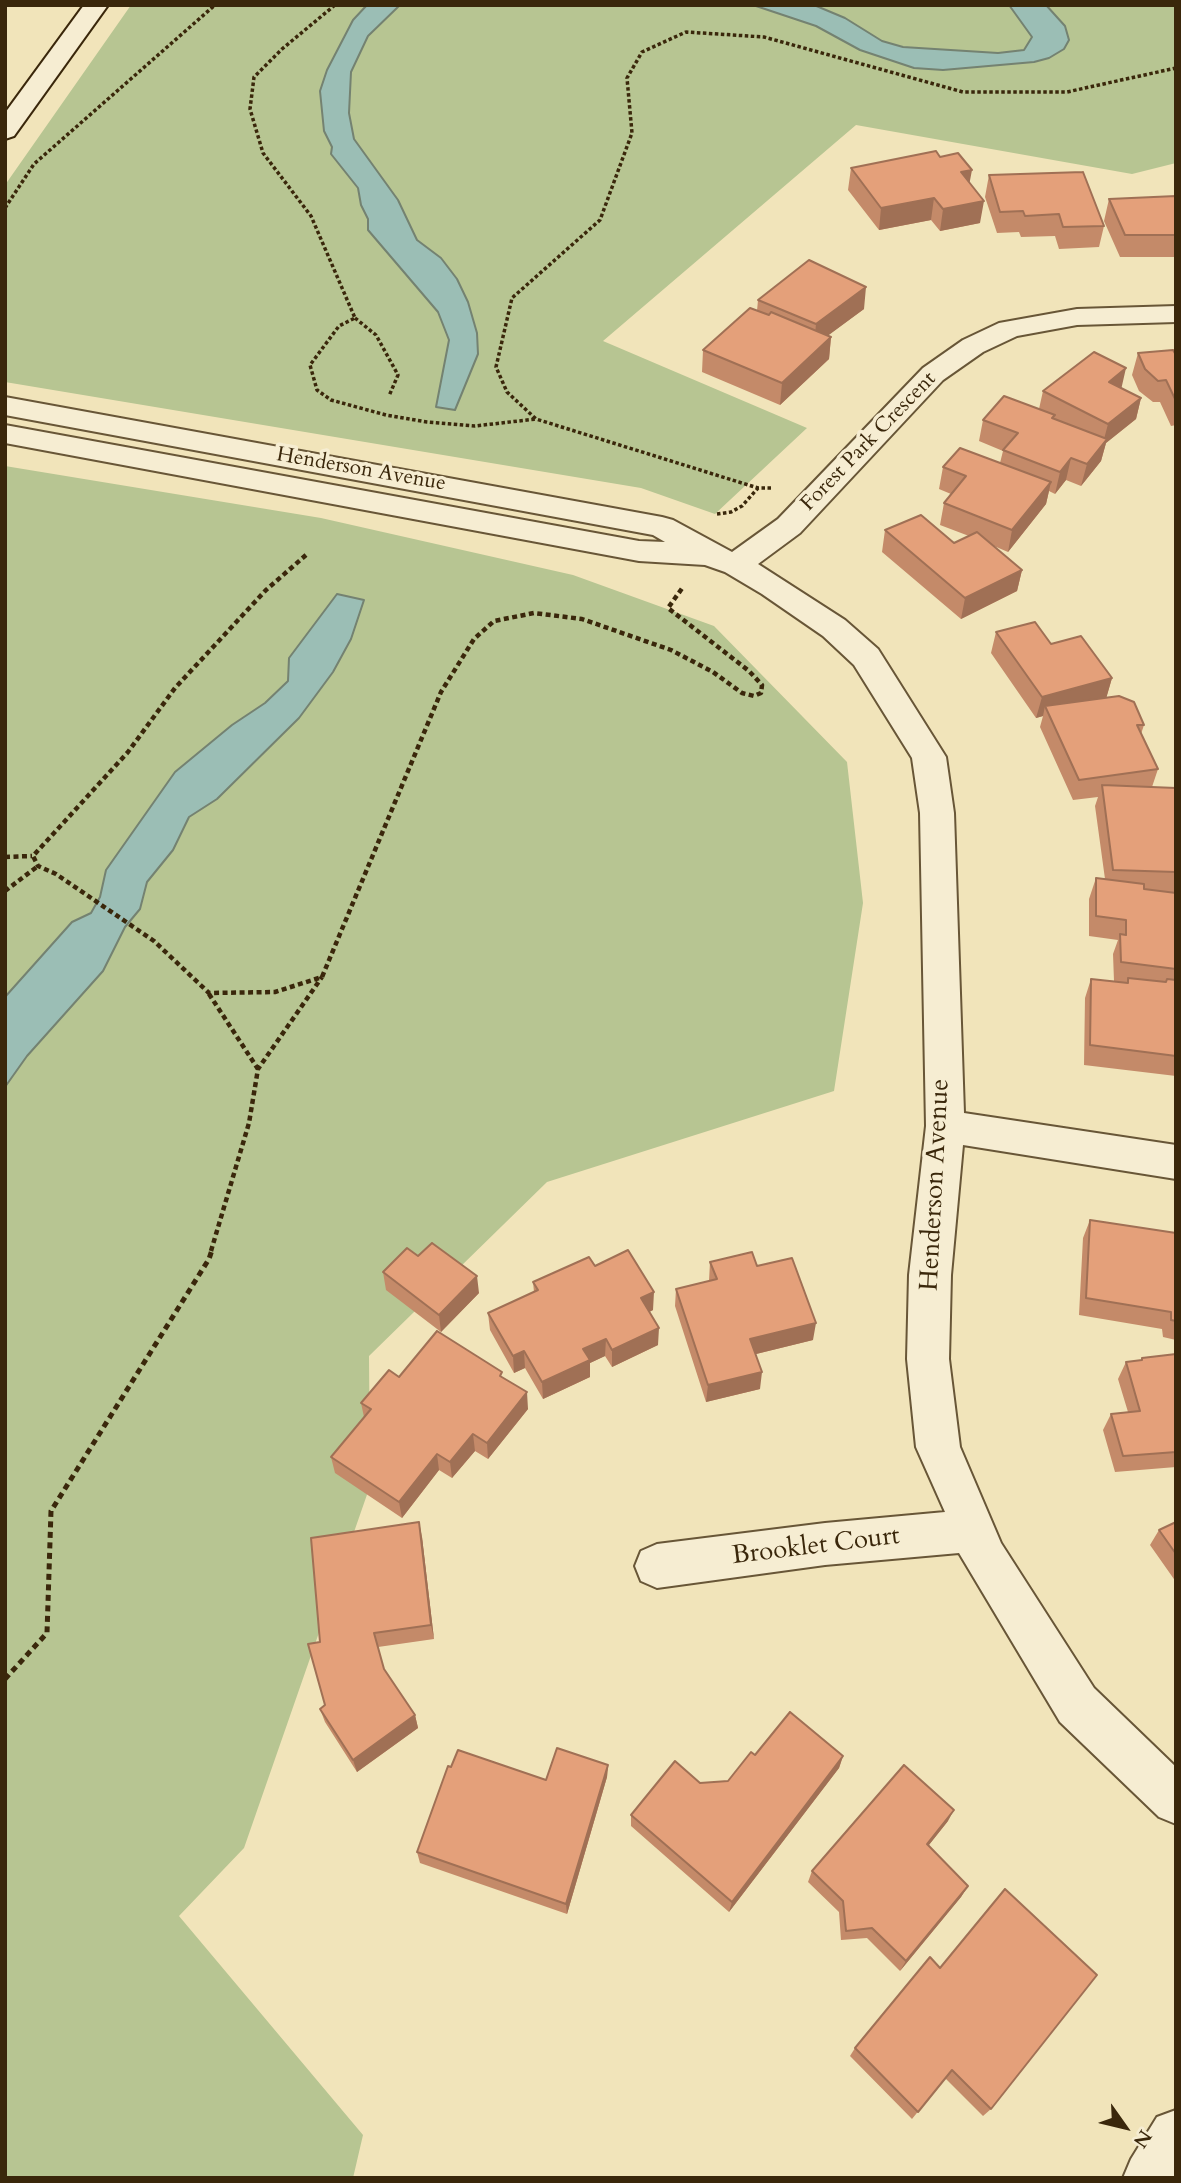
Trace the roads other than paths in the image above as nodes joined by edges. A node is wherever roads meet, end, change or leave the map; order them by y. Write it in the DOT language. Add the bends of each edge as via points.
graph roads {
  1 [pos="70,5"];
  2 [pos="96,5"];
  3 [pos="5,91"];
  4 [pos="5,131"];
  5 [pos="1176,314"];
  6 [pos="5,406"];
  7 [pos="5,434"];
  8 [pos="723,560"];
  9 [pos="945,1126"];
  10 [pos="1176,1162"];
  11 [pos="975,1530"];
  12 [pos="657,1566"];
  13 [pos="1176,1800"];
  14 [pos="1176,2136"];
  15 [pos="1150,2178"];
  1 -- 3 [label="street"];
  2 -- 4 [label="street"];
  5 -- 8 [label="street, Forest Park Crescent" via="1077,317 1009,329 973,346 933,374 789,526"];
  6 -- 8 [label="street, Henderson Avenue" via="611,516 662,527"];
  7 -- 8 [label="street, Henderson Avenue" via="639,551"];
  8 -- 9 [label="street, Henderson Avenue" via="773,586 834,628 866,657 929,757 937,813"];
  9 -- 10 [label="street"];
  9 -- 11 [label="street, Henderson Avenue" via="930,1275 928,1359 938,1447"];
  11 -- 12 [label="street, Brooklet Court"];
  11 -- 13 [label="street, Henderson Avenue" via="981,1552 1077,1705"];
  14 -- 15 [label="street"];
}
